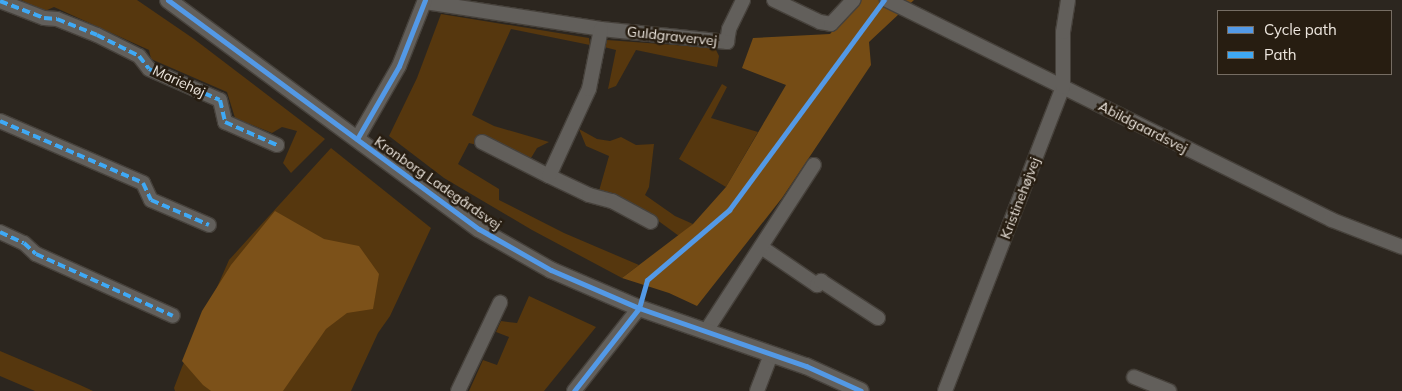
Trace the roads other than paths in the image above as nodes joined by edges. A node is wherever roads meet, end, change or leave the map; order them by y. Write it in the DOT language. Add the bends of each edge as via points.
graph roads {
  1 [pos="168,0"];
  2 [pos="743,0"];
  3 [pos="774,0"];
  4 [pos="853,0"];
  5 [pos="887,0"];
  6 [pos="1068,0"];
  7 [pos="0,1"];
  8 [pos="425,1"];
  9 [pos="601,29"];
  10 [pos="1064,87"];
  11 [pos="0,121"];
  12 [pos="357,139"];
  13 [pos="482,142"];
  14 [pos="277,145"];
  15 [pos="814,166"];
  16 [pos="549,176"];
  17 [pos="651,222"];
  18 [pos="209,225"];
  19 [pos="0,232"];
  20 [pos="760,247"];
  21 [pos="1402,247"];
  22 [pos="500,303"];
  23 [pos="639,308"];
  24 [pos="173,316"];
  25 [pos="878,318"];
  26 [pos="706,331"];
  27 [pos="771,354"];
  28 [pos="1134,377"];
  29 [pos="458,391"];
  30 [pos="574,391"];
  31 [pos="757,391"];
  32 [pos="861,391"];
  33 [pos="945,391"];
  34 [pos="1169,391"];
  1 -- 12 [label="street, Kronborg Ladegårdsvej"];
  2 -- 9 [label="street, Guldgravervej" via="726,42"];
  3 -- 4 [label="street" via="831,24"];
  5 -- 10 [label="street, Abildgaardsvej"];
  6 -- 10 [label="street, Kristinehøjvej" via="1063,32"];
  7 -- 14 [label="street, Mariehøj" via="44,18 57,19 140,56 148,69 220,100 225,122"];
  8 -- 9 [label="street, Guldgravervej"];
  8 -- 12 [label="street" via="399,66"];
  9 -- 16 [label="street" via="588,89"];
  10 -- 21 [label="street, Abildgaardsvej" via="1332,220"];
  10 -- 33 [label="street, Kristinehøjvej"];
  11 -- 18 [label="street" via="143,184 151,200"];
  12 -- 23 [label="street, Kronborg Ladegårdsvej" via="478,229 551,270"];
  13 -- 16 [label="street"];
  15 -- 20 [label="street"];
  16 -- 17 [label="street" via="589,195 612,201"];
  19 -- 24 [label="street" via="24,243 36,254"];
  20 -- 25 [label="street" via="817,285 821,281"];
  20 -- 26 [label="street"];
  22 -- 29 [label="street"];
  23 -- 26 [label="street, Kronborg Ladegårdsvej"];
  23 -- 30 [label="street"];
  26 -- 27 [label="street, Kronborg Ladegårdsvej"];
  27 -- 31 [label="street"];
  27 -- 32 [label="street, Kronborg Ladegårdsvej"];
  28 -- 34 [label="street"];
}
